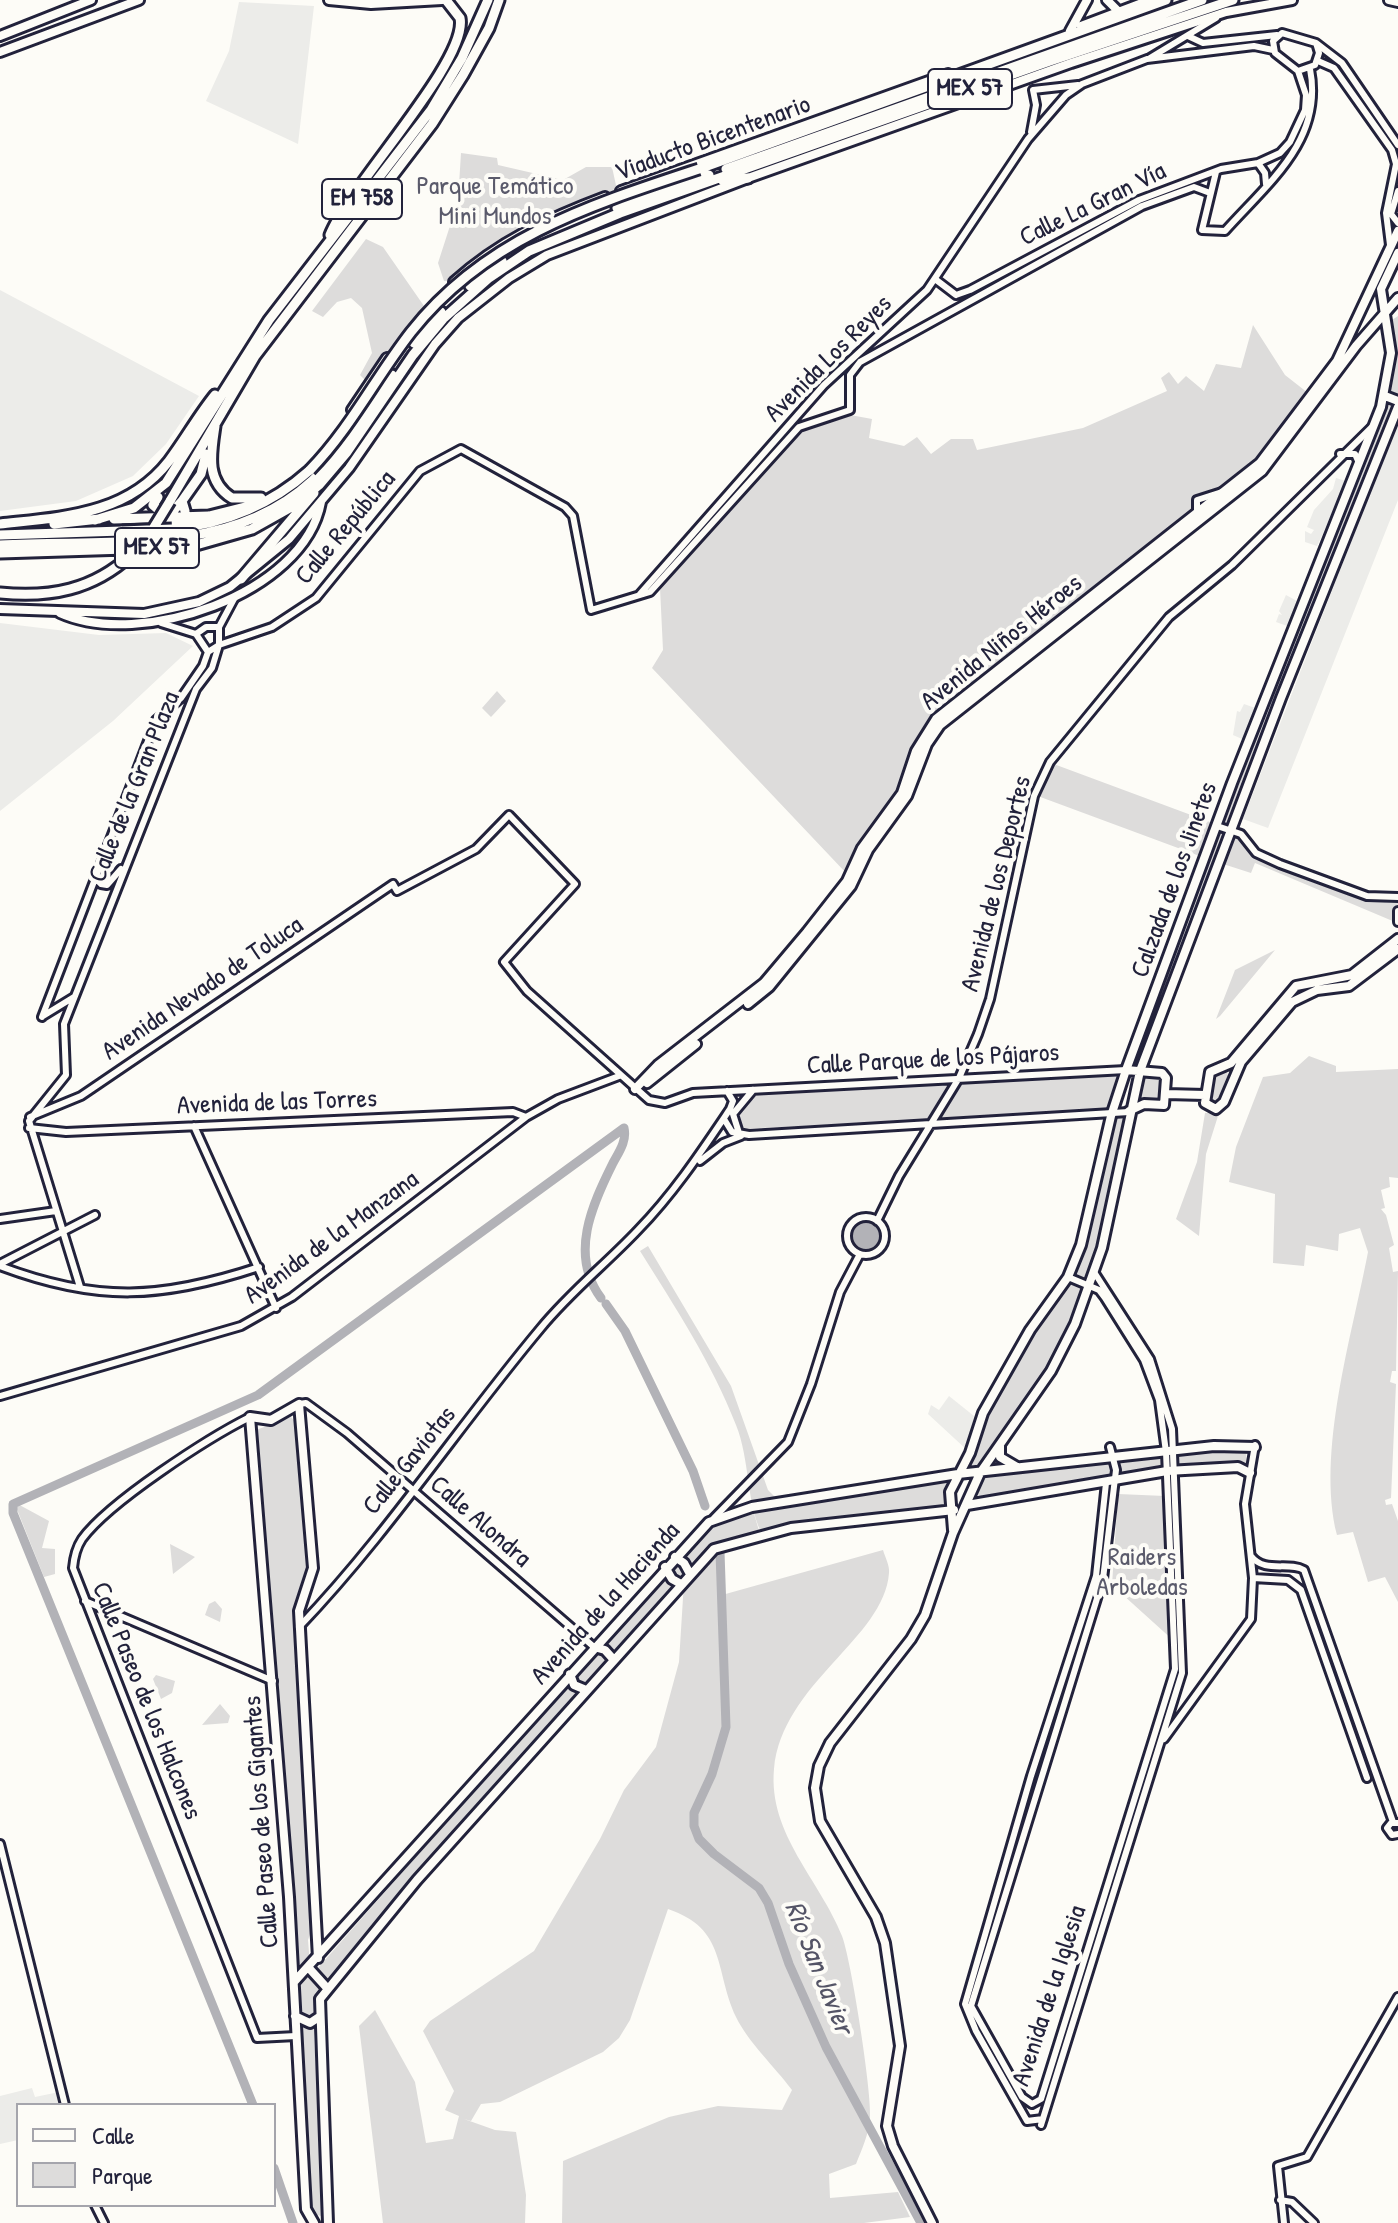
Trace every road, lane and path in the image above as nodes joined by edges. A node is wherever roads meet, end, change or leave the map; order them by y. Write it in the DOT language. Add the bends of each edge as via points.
graph roads {
  1 [pos="91,0"];
  2 [pos="139,0"];
  3 [pos="329,0"];
  4 [pos="444,0"];
  5 [pos="1087,0"];
  6 [pos="1107,0"];
  7 [pos="1150,0"];
  8 [pos="1166,0"];
  9 [pos="1202,0"];
  10 [pos="1233,0"];
  11 [pos="1292,0"];
  12 [pos="1389,0"];
  13 [pos="1398,2"];
  14 [pos="492,4"];
  15 [pos="1118,11"];
  16 [pos="1226,12"];
  17 [pos="1070,31"];
  18 [pos="1277,35"];
  19 [pos="0,36"];
  20 [pos="1188,36"];
  21 [pos="1316,43"];
  22 [pos="1273,50"];
  23 [pos="0,52"];
  24 [pos="1147,59"];
  25 [pos="1318,61"];
  26 [pos="1310,69"];
  27 [pos="1298,71"];
  28 [pos="1082,84"];
  29 [pos="1036,105"];
  30 [pos="1051,113"];
  31 [pos="1028,139"];
  32 [pos="1398,145"];
  33 [pos="1258,163"];
  34 [pos="1216,172"];
  35 [pos="748,178"];
  36 [pos="650,180"];
  37 [pos="708,182"];
  38 [pos="1266,184"];
  39 [pos="1398,191"];
  40 [pos="1210,193"];
  41 [pos="634,201"];
  42 [pos="1204,221"];
  43 [pos="1398,223"];
  44 [pos="1216,231"];
  45 [pos="1398,231"];
  46 [pos="326,244"];
  47 [pos="1390,245"];
  48 [pos="1398,253"];
  49 [pos="480,277"];
  50 [pos="935,279"];
  51 [pos="449,286"];
  52 [pos="956,295"];
  53 [pos="1398,298"];
  54 [pos="956,309"];
  55 [pos="1398,315"];
  56 [pos="1388,318"];
  57 [pos="1354,323"];
  58 [pos="1368,331"];
  59 [pos="375,374"];
  60 [pos="226,384"];
  61 [pos="1385,396"];
  62 [pos="1398,401"];
  63 [pos="371,405"];
  64 [pos="1398,407"];
  65 [pos="807,421"];
  66 [pos="215,424"];
  67 [pos="1373,426"];
  68 [pos="461,449"];
  69 [pos="1340,454"];
  70 [pos="180,461"];
  71 [pos="1360,463"];
  72 [pos="1373,469"];
  73 [pos="319,485"];
  74 [pos="268,498"];
  75 [pos="322,499"];
  76 [pos="252,505"];
  77 [pos="184,506"];
  78 [pos="210,514"];
  79 [pos="1200,517"];
  80 [pos="95,520"];
  81 [pos="171,520"];
  82 [pos="0,529"];
  83 [pos="0,545"];
  84 [pos="0,553"];
  85 [pos="241,579"];
  86 [pos="640,594"];
  87 [pos="0,596"];
  88 [pos="235,597"];
  89 [pos="0,609"];
  90 [pos="55,611"];
  91 [pos="161,623"];
  92 [pos="219,627"];
  93 [pos="196,634"];
  94 [pos="219,645"];
  95 [pos="208,652"];
  96 [pos="156,720"];
  97 [pos="1217,826"];
  98 [pos="1231,831"];
  99 [pos="125,863"];
  100 [pos="94,876"];
  101 [pos="1398,897"];
  102 [pos="1398,911"];
  103 [pos="1398,922"];
  104 [pos="1398,939"];
  105 [pos="1398,949"];
  106 [pos="1327,984"];
  107 [pos="74,997"];
  108 [pos="1222,1068"];
  109 [pos="1126,1070"];
  110 [pos="1140,1071"];
  111 [pos="619,1076"];
  112 [pos="959,1078"];
  113 [pos="1231,1085"];
  114 [pos="753,1090"];
  115 [pos="637,1091"];
  116 [pos="727,1091"];
  117 [pos="1166,1094"];
  118 [pos="1205,1099"];
  119 [pos="1129,1112"];
  120 [pos="1111,1116"];
  121 [pos="526,1117"];
  122 [pos="724,1119"];
  123 [pos="29,1122"];
  124 [pos="194,1126"];
  125 [pos="930,1127"];
  126 [pos="739,1134"];
  127 [pos="749,1135"];
  128 [pos="695,1165"];
  129 [pos="56,1211"];
  130 [pos="95,1215"];
  131 [pos="0,1219"];
  132 [pos="877,1221"];
  133 [pos="62,1232"];
  134 [pos="860,1254"];
  135 [pos="0,1265"];
  136 [pos="259,1267"];
  137 [pos="1094,1272"];
  138 [pos="1068,1277"];
  139 [pos="80,1287"];
  140 [pos="1088,1287"];
  141 [pos="276,1308"];
  142 [pos="0,1396"];
  143 [pos="299,1404"];
  144 [pos="250,1417"];
  145 [pos="1000,1445"];
  146 [pos="1255,1446"];
  147 [pos="1110,1447"];
  148 [pos="1170,1451"];
  149 [pos="1113,1457"];
  150 [pos="1017,1467"];
  151 [pos="1171,1470"];
  152 [pos="980,1473"];
  153 [pos="1250,1473"];
  154 [pos="958,1474"];
  155 [pos="1110,1482"];
  156 [pos="414,1491"];
  157 [pos="967,1505"];
  158 [pos="952,1511"];
  159 [pos="709,1522"];
  160 [pos="953,1533"];
  161 [pos="1249,1553"];
  162 [pos="675,1557"];
  163 [pos="665,1567"];
  164 [pos="690,1574"];
  165 [pos="1253,1578"];
  166 [pos="681,1584"];
  167 [pos="84,1601"];
  168 [pos="299,1627"];
  169 [pos="594,1647"];
  170 [pos="614,1660"];
  171 [pos="570,1674"];
  172 [pos="273,1681"];
  173 [pos="586,1690"];
  174 [pos="1171,1709"];
  175 [pos="1184,1715"];
  176 [pos="1161,1743"];
  177 [pos="1367,1778"];
  178 [pos="1396,1822"];
  179 [pos="1398,1834"];
  180 [pos="0,1844"];
  181 [pos="319,1952"];
  182 [pos="308,1967"];
  183 [pos="294,1982"];
  184 [pos="327,1988"];
  185 [pos="1398,1997"];
  186 [pos="295,2016"];
  187 [pos="319,2017"];
  188 [pos="296,2036"];
  189 [pos="64,2103"];
  190 [pos="1280,2200"];
  191 [pos="327,2213"];
  192 [pos="312,2219"];
  193 [pos="328,2223"];
  194 [pos="932,2223"];
  195 [pos="1284,2223"];
  196 [pos="1314,2223"];
  1 -- 19 [label="main road"];
  2 -- 23 [label="main road"];
  3 -- 4 [label="main road"];
  4 -- 46 [label="highway" via="460,18 459,39 349,200"];
  5 -- 17 [label="main road"];
  6 -- 15 [label="main road"];
  7 -- 15 [label="main road"];
  8 -- 82 [label="highway, Viaducto Bicentenario, bridge" via="553,220 512,241 440,299 321,459 269,501 188,527"];
  9 -- 41 [label="highway, MEX 57"];
  10 -- 37 [label="highway, MEX 57"];
  11 -- 16 [label="main road"];
  12 -- 13 [label="main road"];
  14 -- 46 [label="highway, EM 758" via="431,110"];
  14 -- 66 [label="highway, MEX 57" via="463,75 432,124 273,331"];
  15 -- 17 [label="main road"];
  16 -- 20 [label="street"];
  16 -- 35 [label="main road"];
  17 -- 36 [label="main road"];
  18 -- 20 [label="street" via="1203,43"];
  18 -- 21 [label="street" via="1291,33"];
  18 -- 22 [label="street"];
  20 -- 24 [label="street"];
  21 -- 25 [label="street"];
  21 -- 32 [label="street" via="1342,63"];
  22 -- 24 [label="street, Avenida Los Reyes" via="1254,46"];
  22 -- 27 [label="street"];
  24 -- 28 [label="street, Avenida Los Reyes"];
  25 -- 26 [label="street"];
  25 -- 47 [label="street" via="1334,68 1392,150 1396,164 1386,213"];
  26 -- 27 [label="street"];
  26 -- 38 [label="street" via="1314,100 1308,125"];
  27 -- 33 [label="street, Calle La Gran Vía" via="1306,95 1302,118 1280,153"];
  28 -- 29 [label="street, Avenida Los Reyes" via="1033,90"];
  28 -- 30 [label="street, Avenida Los Reyes"];
  29 -- 30 [label="street"];
  29 -- 31 [label="street, Avenida Los Reyes"];
  30 -- 31 [label="street, Avenida Los Reyes"];
  31 -- 50 [label="street, Avenida Los Reyes"];
  33 -- 34 [label="street, Calle La Gran Vía"];
  33 -- 38 [label="street"];
  34 -- 40 [label="street"];
  34 -- 52 [label="street, Calle La Gran Vía" via="1139,200"];
  35 -- 37 [label="highway"];
  35 -- 75 [label="main road" via="547,255 509,278 458,318 435,344"];
  36 -- 41 [label="highway"];
  36 -- 51 [label="main road" via="528,230"];
  37 -- 73 [label="highway, MEX 57" via="559,236 489,278 422,343"];
  38 -- 44 [label="street" via="1225,231"];
  39 -- 43 [label="street" via="1391,214"];
  40 -- 42 [label="street"];
  40 -- 54 [label="street, Calle La Gran Vía" via="1194,187 1142,206"];
  41 -- 49 [label="highway, MEX 57" via="537,240"];
  42 -- 44 [label="street"];
  42 -- 44 [label="street" via="1202,230"];
  45 -- 47 [label="main road, Avenida Niños Héroes"];
  46 -- 60 [label="highway, EM 758"];
  47 -- 57 [label="main road, Avenida Niños Héroes"];
  48 -- 56 [label="main road, Calzada de los Jinetes" via="1382,281"];
  49 -- 51 [label="highway"];
  49 -- 63 [label="highway, MEX 57" via="428,326"];
  50 -- 52 [label="street"];
  50 -- 86 [label="street, Avenida Los Reyes" via="824,385"];
  51 -- 59 [label="main road"];
  52 -- 54 [label="street"];
  53 -- 56 [label="main road, Avenida Niños Héroes"];
  54 -- 65 [label="street, Calle La Gran Vía" via="855,366 849,382 850,410"];
  55 -- 56 [label="main road"];
  56 -- 58 [label="main road, Avenida Niños Héroes"];
  56 -- 61 [label="main road, Calzada de los Jinetes"];
  57 -- 58 [label="street"];
  57 -- 79 [label="main road, Avenida Niños Héroes" via="1337,361 1269,453"];
  58 -- 79 [label="main road, Avenida Niños Héroes" via="1270,462"];
  59 -- 63 [label="highway"];
  59 -- 74 [label="main road" via="319,456"];
  60 -- 70 [label="highway"];
  60 -- 82 [label="highway" via="169,461 140,490 94,511"];
  61 -- 62 [label="main road"];
  61 -- 67 [label="main road, Calzada de los Jinetes"];
  63 -- 83 [label="highway, MEX 57" via="311,483 240,526 178,539"];
  64 -- 72 [label="main road, Calzada de los Jinetes"];
  65 -- 86 [label="street, Avenida Los Reyes" via="650,592"];
  66 -- 74 [label="highway" via="210,463 220,488 232,498"];
  66 -- 77 [label="highway" via="201,474"];
  66 -- 87 [label="highway, MEX 57, bridge" via="148,537 131,555 69,591"];
  67 -- 69 [label="street, Avenida de los Deportes"];
  67 -- 71 [label="main road, Calzada de los Jinetes"];
  68 -- 86 [label="street, Avenida Los Reyes" via="570,511 591,610"];
  68 -- 94 [label="street, Calle República" via="420,471 316,598 272,627"];
  69 -- 71 [label="street" via="1355,454"];
  69 -- 112 [label="street, Avenida de los Deportes" via="1232,565 1169,617 1050,762 1034,796 990,999"];
  70 -- 77 [label="highway" via="153,505 171,511"];
  70 -- 80 [label="highway" via="166,483 134,508"];
  71 -- 72 [label="main road"];
  71 -- 97 [label="main road, Calzada de los Jinetes"];
  72 -- 98 [label="main road, Calzada de los Jinetes"];
  73 -- 84 [label="highway, MEX 57" via="267,522 212,543"];
  73 -- 85 [label="highway"];
  74 -- 76 [label="main road"];
  75 -- 85 [label="main road" via="289,539"];
  75 -- 88 [label="main road" via="318,521 291,556"];
  76 -- 78 [label="highway"];
  76 -- 81 [label="main road" via="208,522"];
  77 -- 78 [label="highway"];
  77 -- 81 [label="highway"];
  78 -- 81 [label="highway"];
  79 -- 115 [label="main road, Avenida Niños Héroes" via="936,719 924,735 902,793 862,848 847,881 764,983 658,1065"];
  80 -- 81 [label="highway"];
  80 -- 82 [label="highway"];
  81 -- 82 [label="main road"];
  85 -- 90 [label="main road" via="215,595 144,614"];
  88 -- 91 [label="main road"];
  88 -- 92 [label="street, Calle de la Gran Plaza"];
  89 -- 90 [label="main road"];
  90 -- 91 [label="main road" via="84,620"];
  91 -- 93 [label="street"];
  92 -- 93 [label="street"];
  92 -- 94 [label="street, Calle de la Gran Plaza"];
  93 -- 95 [label="street"];
  94 -- 95 [label="street, Calle República"];
  94 -- 99 [label="street, Calle de la Gran Plaza"];
  95 -- 96 [label="street, Calle República" via="181,698"];
  96 -- 100 [label="street, Calle de la Gran Plaza"];
  97 -- 98 [label="street"];
  97 -- 109 [label="main road, Calzada de los Jinetes"];
  98 -- 101 [label="street" via="1280,864 1367,896"];
  98 -- 110 [label="main road, Calzada de los Jinetes"];
  99 -- 100 [label="street" via="107,885"];
  99 -- 107 [label="street, Calle de la Gran Plaza"];
  100 -- 107 [label="street, Calle de la Gran Plaza" via="42,1017"];
  102 -- 103 [label="street"];
  104 -- 106 [label="main road" via="1352,975"];
  105 -- 106 [label="main road" via="1349,986"];
  106 -- 108 [label="main road" via="1300,984 1288,992"];
  106 -- 113 [label="main road" via="1292,1002 1241,1062"];
  107 -- 123 [label="street, Calle de la Gran Plaza" via="64,1024 66,1075"];
  108 -- 113 [label="main road" via="1230,1074"];
  108 -- 118 [label="main road" via="1210,1072"];
  109 -- 110 [label="main road, Calle Parque de los Pájaros"];
  109 -- 112 [label="street, Calle Parque de los Pájaros"];
  109 -- 120 [label="main road, Calzada de los Jinetes"];
  110 -- 117 [label="main road" via="1165,1075"];
  110 -- 119 [label="main road, Calzada de los Jinetes"];
  111 -- 115 [label="street"];
  111 -- 121 [label="street, Avenida de la Manzana"];
  111 -- 123 [label="street, Avenida Nevado de Toluca" via="527,991 504,962 575,884 509,815 476,849 397,891 393,884 81,1096"];
  112 -- 114 [label="street, Calle Parque de los Pájaros"];
  112 -- 125 [label="street, Avenida de los Deportes"];
  113 -- 118 [label="main road" via="1216,1109"];
  114 -- 116 [label="street, Calle Parque de los Pájaros"];
  114 -- 126 [label="street" via="733,1114"];
  115 -- 116 [label="street, Calle Parque de los Pájaros" via="660,1104 693,1093"];
  116 -- 122 [label="street" via="732,1105"];
  117 -- 118 [label="main road"];
  117 -- 119 [label="main road" via="1164,1105 1144,1104"];
  119 -- 120 [label="street"];
  119 -- 137 [label="main road, Calzada de los Jinetes"];
  120 -- 125 [label="street"];
  120 -- 138 [label="main road, Calzada de los Jinetes" via="1081,1245"];
  121 -- 124 [label="street, Avenida de las Torres" via="513,1112"];
  121 -- 141 [label="street, Avenida de la Manzana"];
  122 -- 126 [label="street" via="729,1130"];
  122 -- 128 [label="street"];
  123 -- 124 [label="street, Avenida de las Torres" via="56,1132"];
  123 -- 129 [label="street"];
  124 -- 136 [label="street"];
  125 -- 127 [label="street"];
  125 -- 132 [label="street, Avenida de los Deportes"];
  126 -- 127 [label="street"];
  127 -- 128 [label="street" via="723,1143"];
  128 -- 156 [label="street, Calle Gaviotas" via="549,1318"];
  129 -- 131 [label="street"];
  129 -- 133 [label="street"];
  130 -- 133 [label="street"];
  132 -- 134 [label="street" via="885,1235 882,1247"];
  132 -- 134 [label="street" via="862,1218 850,1227 848,1243"];
  133 -- 135 [label="street"];
  133 -- 139 [label="street"];
  134 -- 159 [label="street" via="840,1292 788,1442"];
  135 -- 139 [label="street"];
  136 -- 139 [label="street" via="164,1292 132,1295"];
  136 -- 141 [label="street"];
  137 -- 140 [label="main road, Calzada de los Jinetes"];
  137 -- 148 [label="street" via="1150,1359 1164,1397"];
  138 -- 140 [label="street"];
  138 -- 154 [label="main road, Calzada de los Jinetes" via="1005,1371"];
  140 -- 145 [label="main road, Calzada de los Jinetes" via="1051,1371"];
  140 -- 148 [label="street" via="1099,1290 1144,1360"];
  141 -- 142 [label="street, Avenida de la Manzana" via="241,1326"];
  143 -- 144 [label="main road" via="273,1417"];
  143 -- 156 [label="street, Calle Alondra" via="306,1403 347,1433"];
  143 -- 168 [label="main road, Calle Paseo de los Gigantes" via="313,1568"];
  144 -- 167 [label="street, Calle Paseo de los Halcones" via="168,1468 88,1532 74,1559"];
  144 -- 172 [label="main road, Calle Paseo de los Gigantes"];
  145 -- 150 [label="main road" via="1000,1457"];
  145 -- 152 [label="main road, Calzada de los Jinetes"];
  146 -- 148 [label="main road, Avenida de la Hacienda"];
  146 -- 153 [label="street"];
  147 -- 149 [label="street, Avenida de la Iglesia"];
  148 -- 149 [label="main road, Avenida de la Hacienda"];
  148 -- 151 [label="street, Avenida de la Iglesia"];
  149 -- 150 [label="main road, Avenida de la Hacienda"];
  149 -- 155 [label="street, Avenida de la Iglesia"];
  150 -- 152 [label="main road, Avenida de la Hacienda"];
  151 -- 153 [label="main road, Avenida de la Hacienda" via="1238,1467"];
  151 -- 155 [label="main road, Avenida de la Hacienda"];
  151 -- 155 [label="street, Avenida de la Iglesia" via="1175,1669 1041,2099 1032,2104 1022,2097 971,2006 1103,1579"];
  151 -- 174 [label="street, Avenida de la Iglesia" via="1182,1673"];
  152 -- 154 [label="main road, Avenida de la Hacienda"];
  152 -- 157 [label="main road, Calzada de los Jinetes"];
  153 -- 161 [label="street" via="1245,1504"];
  154 -- 158 [label="main road, Calzada de los Jinetes" via="950,1492"];
  154 -- 159 [label="main road, Avenida de la Hacienda" via="752,1507"];
  155 -- 157 [label="main road, Avenida de la Hacienda"];
  155 -- 176 [label="street, Avenida de la Iglesia" via="1096,1576 965,2004 1027,2121 1042,2122"];
  156 -- 168 [label="street, Calle Gaviotas"];
  156 -- 169 [label="street, Calle Alondra"];
  157 -- 158 [label="main road, Avenida de la Hacienda"];
  157 -- 160 [label="main road, Calzada de los Jinetes"];
  158 -- 160 [label="main road, Calzada de los Jinetes"];
  158 -- 164 [label="main road, Avenida de la Hacienda" via="760,1534 714,1549"];
  159 -- 162 [label="main road, Avenida de la Hacienda"];
  160 -- 194 [label="main road" via="925,1615 830,1743 815,1788 820,1821 876,1917 885,1943 900,2046 887,2126"];
  161 -- 165 [label="street"];
  161 -- 178 [label="street" via="1265,1566 1301,1567"];
  162 -- 163 [label="main road, Avenida de la Hacienda"];
  162 -- 164 [label="main road"];
  163 -- 166 [label="main road"];
  163 -- 169 [label="main road, Avenida de la Hacienda"];
  164 -- 166 [label="main road, Avenida de la Hacienda"];
  165 -- 175 [label="street" via="1251,1619"];
  165 -- 177 [label="street" via="1288,1580 1301,1590"];
  166 -- 170 [label="main road, Avenida de la Hacienda"];
  167 -- 172 [label="street"];
  167 -- 188 [label="street, Calle Paseo de los Halcones" via="257,2038"];
  168 -- 181 [label="main road, Calle Paseo de los Gigantes"];
  169 -- 170 [label="main road"];
  169 -- 171 [label="main road, Avenida de la Hacienda"];
  170 -- 173 [label="main road, Avenida de la Hacienda"];
  171 -- 173 [label="main road" via="574,1685"];
  171 -- 181 [label="main road, Avenida de la Hacienda"];
  172 -- 183 [label="main road, Calle Paseo de los Gigantes"];
  173 -- 184 [label="main road, Avenida de la Hacienda"];
  174 -- 175 [label="street" via="1175,1716"];
  174 -- 176 [label="street, Avenida de la Iglesia"];
  175 -- 176 [label="street"];
  178 -- 179 [label="street" via="1388,1832"];
  180 -- 189 [label="street"];
  181 -- 182 [label="main road, Avenida de la Hacienda"];
  182 -- 183 [label="main road, Avenida de la Hacienda"];
  182 -- 184 [label="main road"];
  183 -- 186 [label="main road, Calle Paseo de los Gigantes"];
  184 -- 187 [label="main road"];
  185 -- 190 [label="street" via="1307,2157 1278,2166"];
  186 -- 187 [label="main road" via="310,2023"];
  186 -- 188 [label="main road, Calle Paseo de los Gigantes"];
  187 -- 191 [label="main road"];
  188 -- 192 [label="main road, Calle Paseo de los Gigantes" via="306,2209"];
  190 -- 195 [label="street"];
  190 -- 196 [label="street" via="1292,2202"];
  191 -- 192 [label="main road"];
  191 -- 193 [label="main road"];
}
